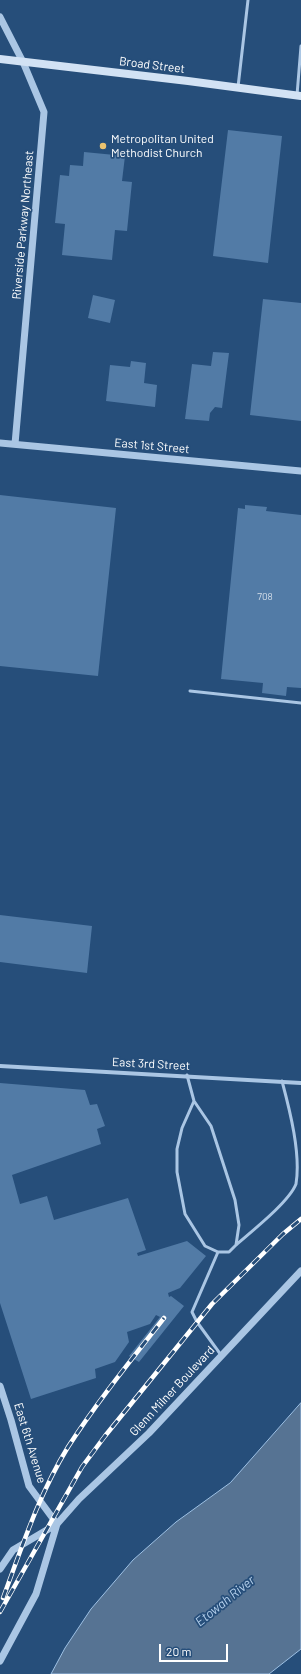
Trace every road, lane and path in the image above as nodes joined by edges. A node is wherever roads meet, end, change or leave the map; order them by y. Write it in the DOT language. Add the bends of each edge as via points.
graph roads {
  1 [pos="248,0"];
  2 [pos="0,17"];
  3 [pos="301,46"];
  4 [pos="0,60"];
  5 [pos="23,62"];
  6 [pos="238,87"];
  7 [pos="299,95"];
  8 [pos="0,443"];
  9 [pos="15,444"];
  10 [pos="301,471"];
  11 [pos="190,691"];
  12 [pos="301,703"];
  13 [pos="0,1066"];
  14 [pos="187,1076"];
  15 [pos="282,1081"];
  16 [pos="301,1082"];
  17 [pos="194,1101"];
  18 [pos="236,1245"];
  19 [pos="218,1252"];
  20 [pos="301,1271"];
  21 [pos="221,1355"];
  22 [pos="0,1386"];
  23 [pos="57,1524"];
  24 [pos="0,1569"];
  25 [pos="0,1661"];
  1 -- 6 [label="lane"];
  2 -- 5 [label="street, Riverside Parkway Northeast"];
  3 -- 7 [label="lane"];
  4 -- 5 [label="main road, Broad Street"];
  5 -- 6 [label="main road, Broad Street"];
  5 -- 9 [label="street, Riverside Parkway Northeast" via="44,112"];
  6 -- 7 [label="main road, Broad Street"];
  8 -- 9 [label="street, East 1st Street"];
  9 -- 10 [label="street, East 1st Street"];
  11 -- 12 [label="lane"];
  13 -- 14 [label="street, East 3rd Street"];
  14 -- 15 [label="street, East 3rd Street"];
  14 -- 17 [label="lane"];
  15 -- 16 [label="street, East 3rd Street"];
  15 -- 18 [label="lane" via="299,1145 300,1168 296,1184 282,1204"];
  17 -- 18 [label="lane" via="210,1126 235,1200 239,1224"];
  17 -- 19 [label="lane" via="182,1128 177,1150 177,1172 186,1214 205,1246"];
  18 -- 19 [label="lane" via="229,1252"];
  19 -- 21 [label="lane" via="192,1312"];
  20 -- 21 [label="street, Glenn Milner Boulevard"];
  21 -- 23 [label="street, Glenn Milner Boulevard" via="149,1433 79,1499"];
  22 -- 23 [label="street, East 6th Avenue" via="29,1486"];
  23 -- 24 [label="street, Glenn Milner Boulevard" via="13,1550"];
  23 -- 25 [label="street, Glenn Milner Boulevard" via="36,1594"];
}
